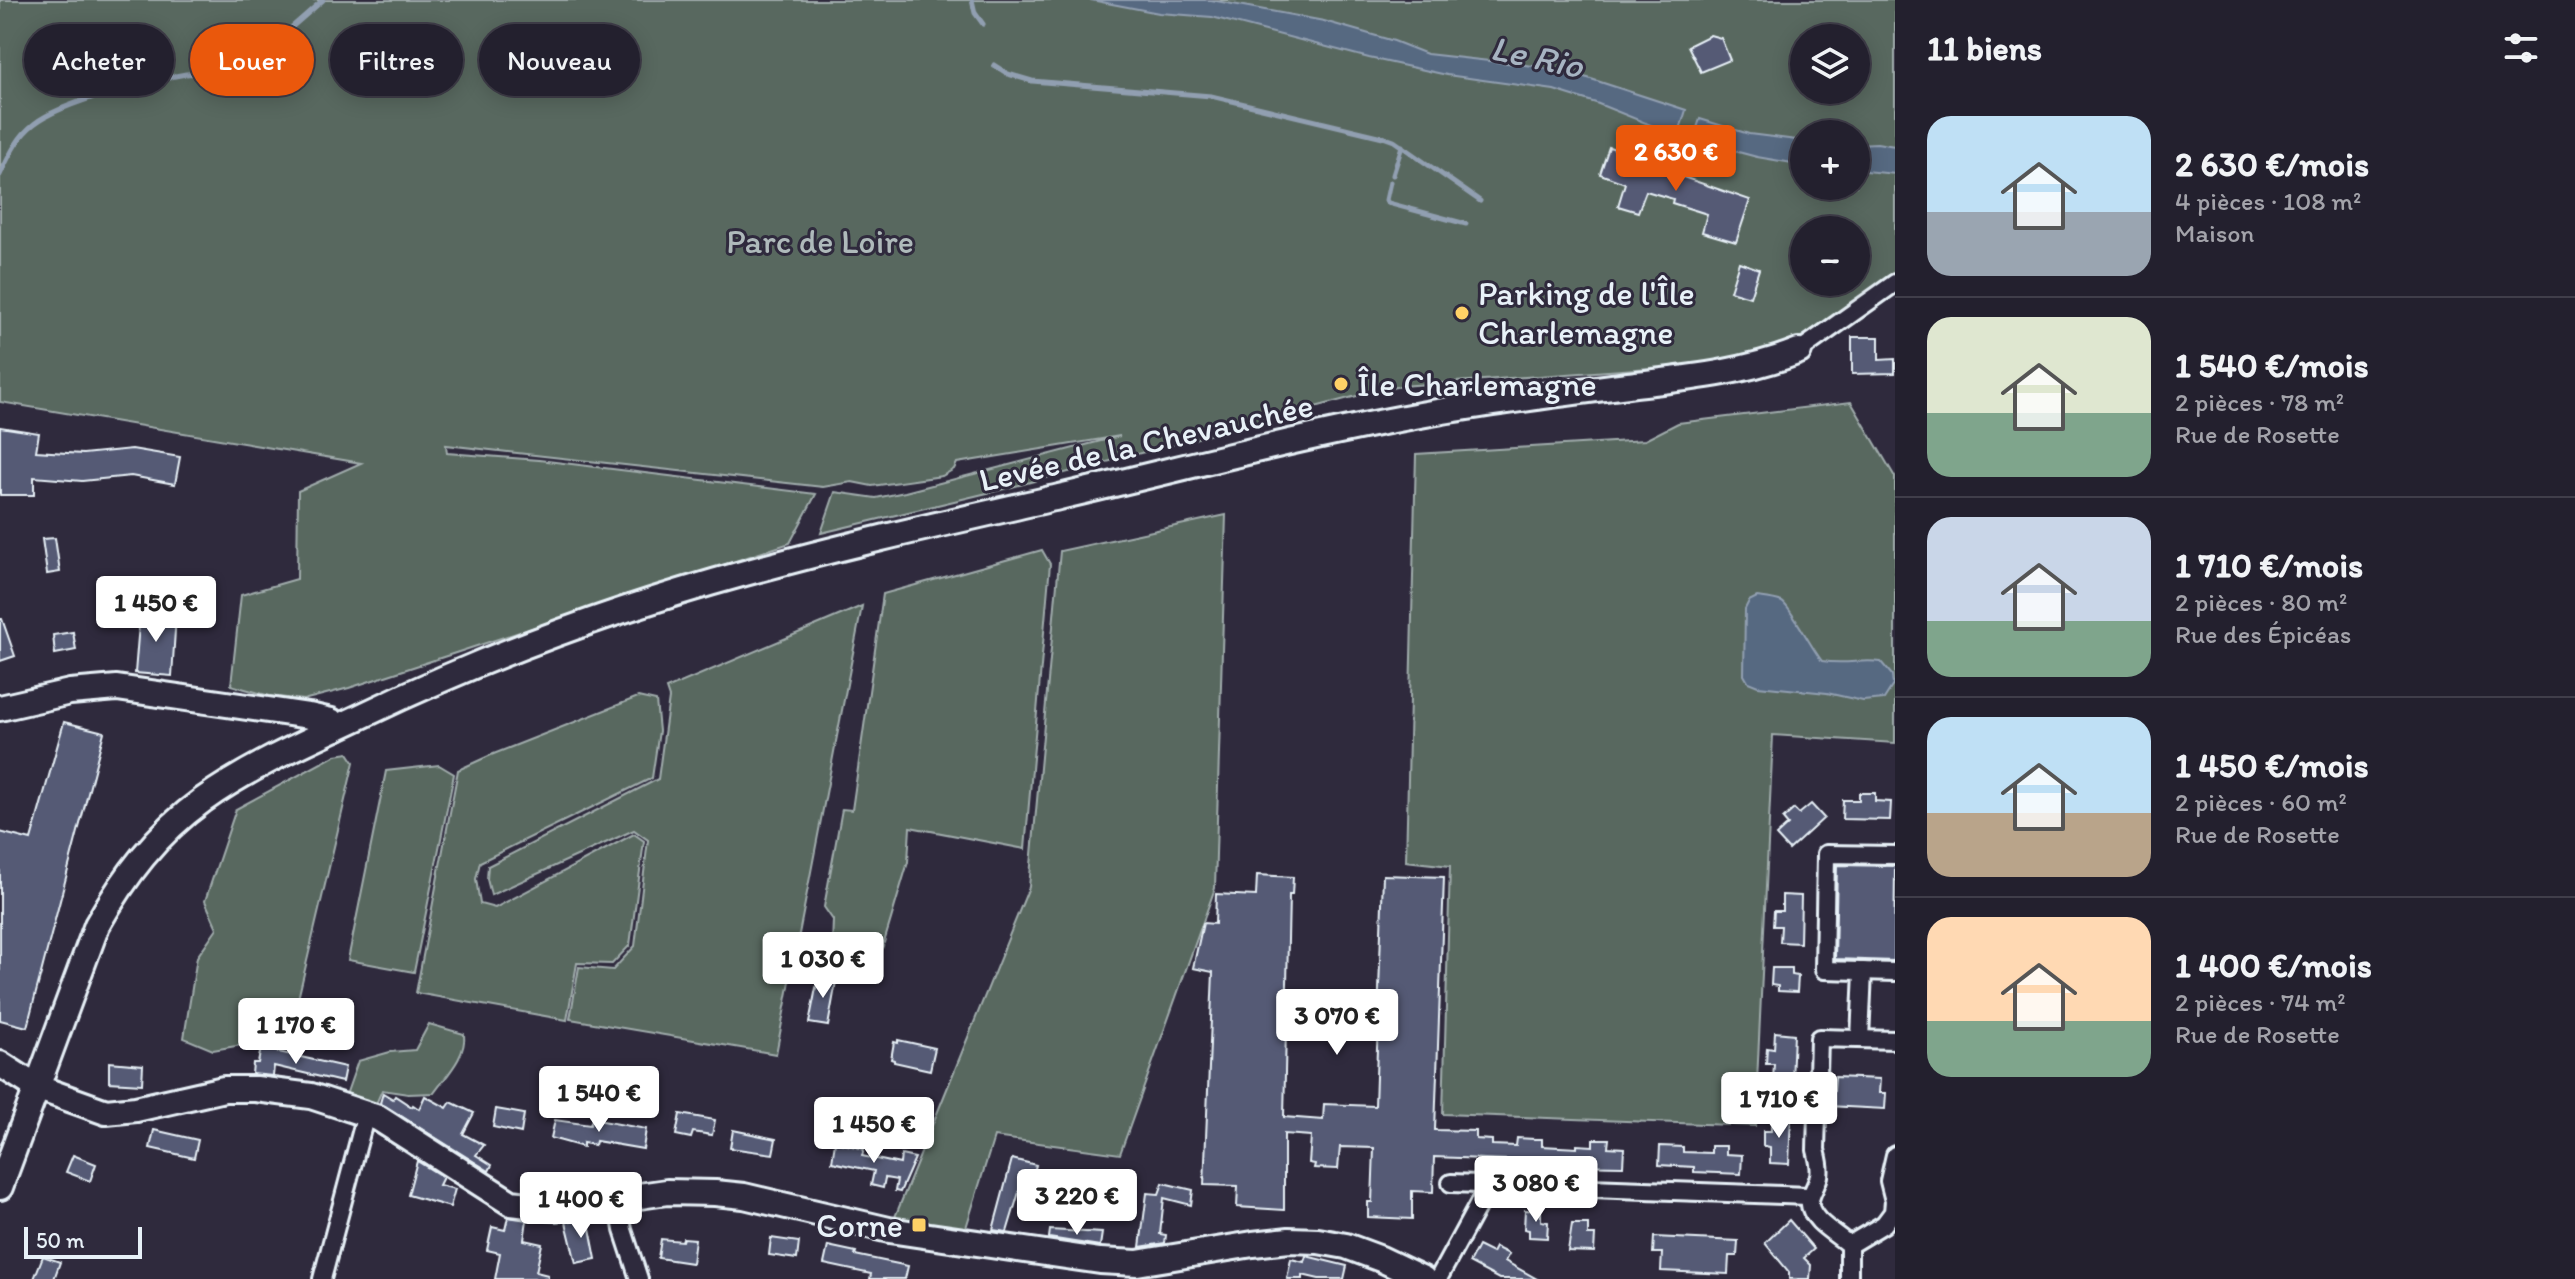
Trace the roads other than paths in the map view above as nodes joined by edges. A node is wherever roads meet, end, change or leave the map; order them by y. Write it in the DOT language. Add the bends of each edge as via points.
graph roads {
  1 [pos="1895,283"];
  2 [pos="1799,351"];
  3 [pos="0,708"];
  4 [pos="336,728"];
  5 [pos="1895,855"];
  6 [pos="1863,971"];
  7 [pos="1895,972"];
  8 [pos="1860,1039"];
  9 [pos="1895,1040"];
  10 [pos="0,1064"];
  11 [pos="36,1087"];
  12 [pos="366,1114"];
  13 [pos="1895,1155"];
  14 [pos="1451,1183"];
  15 [pos="1489,1185"];
  16 [pos="0,1187"];
  17 [pos="1808,1196"];
  18 [pos="618,1200"];
  19 [pos="1849,1245"];
  20 [pos="322,1279"];
  21 [pos="639,1279"];
  22 [pos="1423,1279"];
  23 [pos="1438,1279"];
  24 [pos="1849,1279"];
  1 -- 2 [label="street"];
  2 -- 4 [label="street, Levée de la Chevauchée" via="1729,372 1401,418 743,573 471,666"];
  3 -- 4 [label="street" via="37,697 117,688 309,716 331,721"];
  4 -- 11 [label="street, Levée de la Chevauchée" via="205,799 141,856 97,925"];
  5 -- 6 [label="street" via="1826,854 1824,970"];
  6 -- 7 [label="street"];
  6 -- 8 [label="street"];
  8 -- 9 [label="street"];
  8 -- 17 [label="street" via="1819,1038 1820,1168"];
  10 -- 11 [label="street"];
  11 -- 12 [label="street" via="106,1112 224,1089 256,1089 311,1096"];
  11 -- 16 [label="street, Levée de la Chevauchée"];
  12 -- 18 [label="street" via="511,1203 556,1208"];
  12 -- 20 [label="street"];
  13 -- 19 [label="street" via="1889,1181 1893,1212 1884,1224"];
  14 -- 15 [label="street"];
  15 -- 17 [label="street"];
  15 -- 23 [label="street"];
  17 -- 19 [label="street" via="1820,1222"];
  18 -- 21 [label="street"];
  18 -- 22 [label="street" via="667,1192 744,1196 889,1230 1137,1263 1289,1240 1318,1241 1346,1246"];
  19 -- 24 [label="street"];
}
